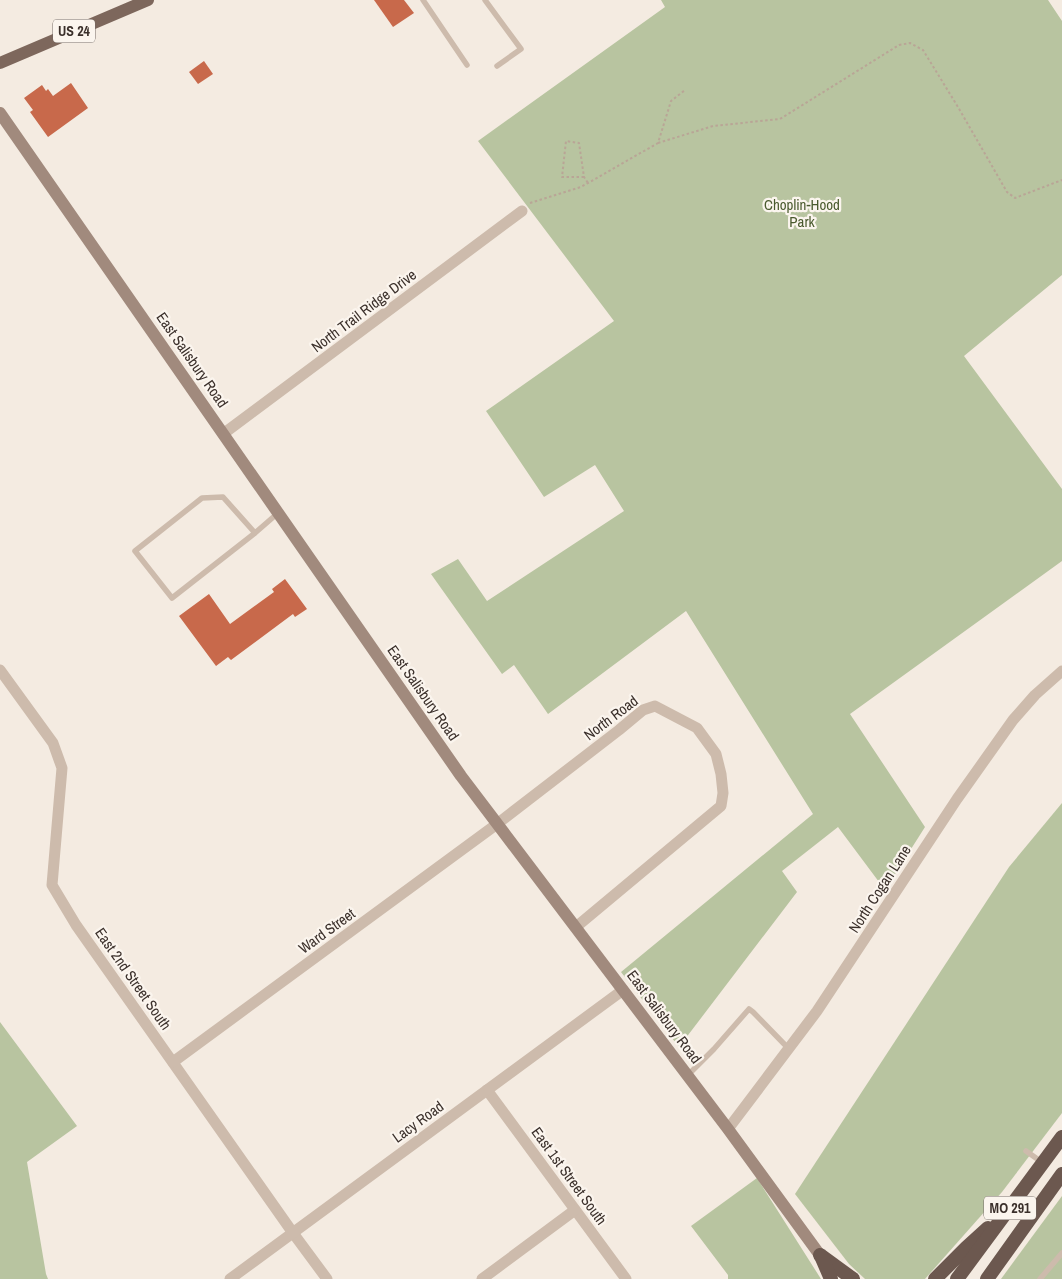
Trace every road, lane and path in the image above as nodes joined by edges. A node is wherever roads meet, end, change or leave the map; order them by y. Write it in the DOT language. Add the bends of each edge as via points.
graph roads {
  1 [pos="148,0"];
  2 [pos="423,0"];
  3 [pos="486,0"];
  4 [pos="0,63"];
  5 [pos="467,65"];
  6 [pos="497,66"];
  7 [pos="685,90"];
  8 [pos="0,113"];
  9 [pos="658,143"];
  10 [pos="584,177"];
  11 [pos="1062,180"];
  12 [pos="588,183"];
  13 [pos="526,207"];
  14 [pos="223,434"];
  15 [pos="278,513"];
  16 [pos="255,533"];
  17 [pos="0,670"];
  18 [pos="1062,671"];
  19 [pos="497,824"];
  20 [pos="576,927"];
  21 [pos="623,990"];
  22 [pos="789,1049"];
  23 [pos="173,1062"];
  24 [pos="688,1075"];
  25 [pos="487,1090"];
  26 [pos="728,1129"];
  27 [pos="1062,1137"];
  28 [pos="1026,1151"];
  29 [pos="1043,1163"];
  30 [pos="1062,1174"];
  31 [pos="575,1210"];
  32 [pos="1009,1210"];
  33 [pos="293,1233"];
  34 [pos="1062,1253"];
  35 [pos="820,1255"];
  36 [pos="230,1279"];
  37 [pos="327,1279"];
  38 [pos="482,1279"];
  39 [pos="626,1279"];
  40 [pos="831,1279"];
  41 [pos="836,1279"];
  42 [pos="853,1279"];
  43 [pos="935,1279"];
  44 [pos="957,1279"];
  45 [pos="987,1279"];
  46 [pos="1040,1279"];
  1 -- 4 [label="main road, US 24"];
  2 -- 5 [label="lane"];
  3 -- 6 [label="lane" via="521,49"];
  7 -- 9 [label="path" via="671,102"];
  8 -- 14 [label="main road, East Salisbury Road"];
  9 -- 11 [label="path" via="713,126 780,119 899,44 910,43 923,50 1007,192 1015,198"];
  9 -- 12 [label="path"];
  10 -- 10 [label="path" via="580,143 566,141 562,177"];
  10 -- 12 [label="path"];
  12 -- 13 [label="path"];
  13 -- 14 [label="street, North Trail Ridge Drive"];
  14 -- 15 [label="main road, East Salisbury Road"];
  15 -- 16 [label="lane"];
  15 -- 19 [label="main road, East Salisbury Road"];
  16 -- 16 [label="lane" via="223,496 202,498 135,551 172,598"];
  17 -- 23 [label="street, East 2nd Street South" via="53,743 62,768 52,885"];
  18 -- 22 [label="street, North Cogan Lane" via="1013,720"];
  19 -- 20 [label="main road, East Salisbury Road"];
  19 -- 20 [label="street, North Road" via="643,710 655,706 696,728 716,754 723,794 721,806"];
  19 -- 23 [label="street, Ward Street"];
  20 -- 21 [label="main road, East Salisbury Road"];
  21 -- 24 [label="main road, East Salisbury Road"];
  21 -- 25 [label="street, Lacy Road"];
  22 -- 24 [label="lane" via="749,1009"];
  22 -- 26 [label="street, North Cogan Lane"];
  23 -- 33 [label="street, East 2nd Street South"];
  24 -- 26 [label="main road, East Salisbury Road"];
  25 -- 31 [label="street, East 1st Street South"];
  25 -- 33 [label="street, Lacy Road"];
  26 -- 35 [label="main road, East Salisbury Road"];
  27 -- 29 [label="highway, MO 291"];
  28 -- 29 [label="lane"];
  29 -- 32 [label="highway, MO 291"];
  30 -- 45 [label="highway, MO 291"];
  31 -- 38 [label="street"];
  31 -- 39 [label="street, East 1st Street South"];
  32 -- 43 [label="highway"];
  32 -- 44 [label="highway, MO 291"];
  33 -- 36 [label="street, Lacy Road"];
  33 -- 37 [label="street, East 2nd Street South"];
  34 -- 46 [label="lane"];
  35 -- 40 [label="highway"];
  35 -- 41 [label="main road, East Salisbury Road"];
  35 -- 42 [label="highway"];
}
